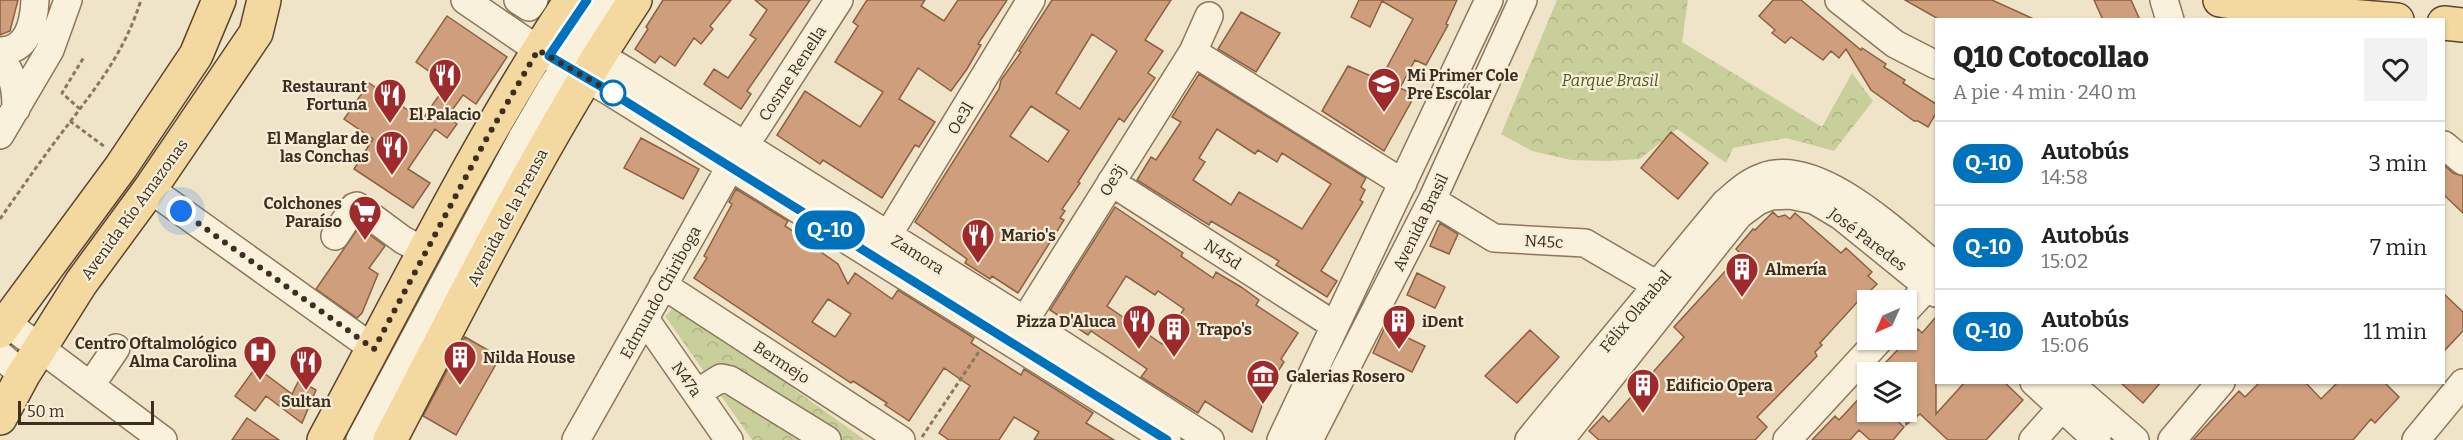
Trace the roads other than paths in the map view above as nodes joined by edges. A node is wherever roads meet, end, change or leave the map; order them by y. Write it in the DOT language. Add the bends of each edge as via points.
graph roads {
  1 [pos="35,0"];
  2 [pos="68,0"];
  3 [pos="219,0"];
  4 [pos="264,0"];
  5 [pos="283,0"];
  6 [pos="518,0"];
  7 [pos="534,0"];
  8 [pos="609,0"];
  9 [pos="635,0"];
  10 [pos="839,0"];
  11 [pos="1031,0"];
  12 [pos="1489,0"];
  13 [pos="1523,0"];
  14 [pos="1839,0"];
  15 [pos="2164,0"];
  16 [pos="2220,0"];
  17 [pos="470,1"];
  18 [pos="570,2"];
  19 [pos="2271,15"];
  20 [pos="1209,16"];
  21 [pos="2169,18"];
  22 [pos="2347,18"];
  23 [pos="2445,23"];
  24 [pos="2463,25"];
  25 [pos="256,33"];
  26 [pos="0,51"];
  27 [pos="1193,52"];
  28 [pos="567,56"];
  29 [pos="0,59"];
  30 [pos="1935,64"];
  31 [pos="16,110"];
  32 [pos="0,135"];
  33 [pos="2445,147"];
  34 [pos="737,156"];
  35 [pos="2463,160"];
  36 [pos="1111,182"];
  37 [pos="1403,183"];
  38 [pos="150,189"];
  39 [pos="1751,193"];
  40 [pos="1432,200"];
  41 [pos="888,235"];
  42 [pos="335,236"];
  43 [pos="426,252"];
  44 [pos="1935,281"];
  45 [pos="663,285"];
  46 [pos="1657,285"];
  47 [pos="1917,299"];
  48 [pos="645,319"];
  49 [pos="2,324"];
  50 [pos="1334,325"];
  51 [pos="1007,335"];
  52 [pos="41,348"];
  53 [pos="116,348"];
  54 [pos="374,349"];
  55 [pos="1870,350"];
  56 [pos="2463,383"];
  57 [pos="2040,384"];
  58 [pos="2219,384"];
  59 [pos="91,385"];
  60 [pos="7,388"];
  61 [pos="697,393"];
  62 [pos="2069,394"];
  63 [pos="911,439"];
  64 [pos="163,440"];
  65 [pos="324,440"];
  66 [pos="342,440"];
  67 [pos="360,440"];
  68 [pos="390,440"];
  69 [pos="576,440"];
  70 [pos="729,440"];
  71 [pos="827,440"];
  72 [pos="1167,440"];
  73 [pos="1210,440"];
  74 [pos="1281,440"];
  75 [pos="1309,440"];
  76 [pos="1529,440"];
  77 [pos="1560,440"];
  78 [pos="1786,440"];
  79 [pos="2033,440"];
  80 [pos="2097,440"];
  81 [pos="2134,440"];
  82 [pos="2172,440"];
  83 [pos="2416,440"];
  1 -- 26 [label="street" via="27,39"];
  2 -- 31 [label="street" via="51,51"];
  3 -- 49 [label="main road" via="196,55 121,167"];
  4 -- 25 [label="main road, Avenida Río Amazonas"];
  5 -- 25 [label="main road"];
  6 -- 7 [label="street" via="529,8"];
  8 -- 28 [label="street"];
  9 -- 28 [label="main road, Avenida de la Prensa"];
  10 -- 34 [label="street, Cosme Renella"];
  11 -- 41 [label="street, Oe3l"];
  12 -- 37 [label="street, Avenida Brasil"];
  13 -- 40 [label="street, Avenida Brasil"];
  14 -- 30 [label="street" via="1895,44"];
  15 -- 21 [label="street"];
  16 -- 19 [label="main road"];
  17 -- 28 [label="street, Zamora"];
  18 -- 28 [label="main road, Avenida de la Prensa"];
  19 -- 22 [label="main road"];
  20 -- 27 [label="street, Oe3j"];
  23 -- 24 [label="main road"];
  25 -- 38 [label="main road, Avenida Río Amazonas"];
  27 -- 36 [label="street, Oe3j"];
  27 -- 37 [label="street"];
  28 -- 34 [label="street, Zamora"];
  28 -- 43 [label="main road, Avenida de la Prensa" via="484,143"];
  28 -- 66 [label="street" via="503,130"];
  28 -- 67 [label="street"];
  28 -- 68 [label="main road, Avenida de la Prensa" via="523,185"];
  29 -- 31 [label="street" via="12,74"];
  31 -- 32 [label="street"];
  33 -- 35 [label="street"];
  34 -- 41 [label="street, Zamora"];
  34 -- 45 [label="street, Edmundo Chiriboga"];
  34 -- 51 [label="street, Zamora"];
  36 -- 50 [label="street, N45d"];
  36 -- 51 [label="street, Oe3j"];
  37 -- 50 [label="street, Avenida Brasil"];
  38 -- 52 [label="main road, Avenida Río Amazonas" via="81,284"];
  38 -- 54 [label="street"];
  39 -- 44 [label="street, José Paredes" via="1814,200"];
  39 -- 46 [label="street, Félix Olarabal" via="1725,203"];
  39 -- 77 [label="street, Félix Olarabal" via="1739,215"];
  40 -- 46 [label="street, N45c" via="1494,238 1585,243"];
  40 -- 75 [label="street, Avenida Brasil"];
  41 -- 51 [label="street, Zamora"];
  42 -- 43 [label="street" via="357,206"];
  43 -- 54 [label="main road, Avenida de la Prensa"];
  44 -- 47 [label="street"];
  45 -- 48 [label="street, Edmundo Chiriboga"];
  45 -- 63 [label="street, Bermejo"];
  46 -- 76 [label="street, Félix Olarabal"];
  48 -- 61 [label="street, N47a"];
  48 -- 69 [label="street, Edmundo Chiriboga"];
  49 -- 52 [label="street"];
  50 -- 74 [label="street, Avenida Brasil"];
  51 -- 72 [label="street, Zamora"];
  51 -- 73 [label="street, Zamora"];
  52 -- 59 [label="street"];
  52 -- 60 [label="main road, Avenida Río Amazonas"];
  53 -- 59 [label="street"];
  54 -- 65 [label="main road, Avenida de la Prensa"];
  55 -- 78 [label="street"];
  56 -- 83 [label="street"];
  57 -- 62 [label="street"];
  58 -- 82 [label="street"];
  59 -- 64 [label="street"];
  61 -- 70 [label="street, N47a"];
  61 -- 71 [label="street" via="721,378 730,380"];
  62 -- 79 [label="street"];
  62 -- 80 [label="street"];
  62 -- 81 [label="street"];
}
